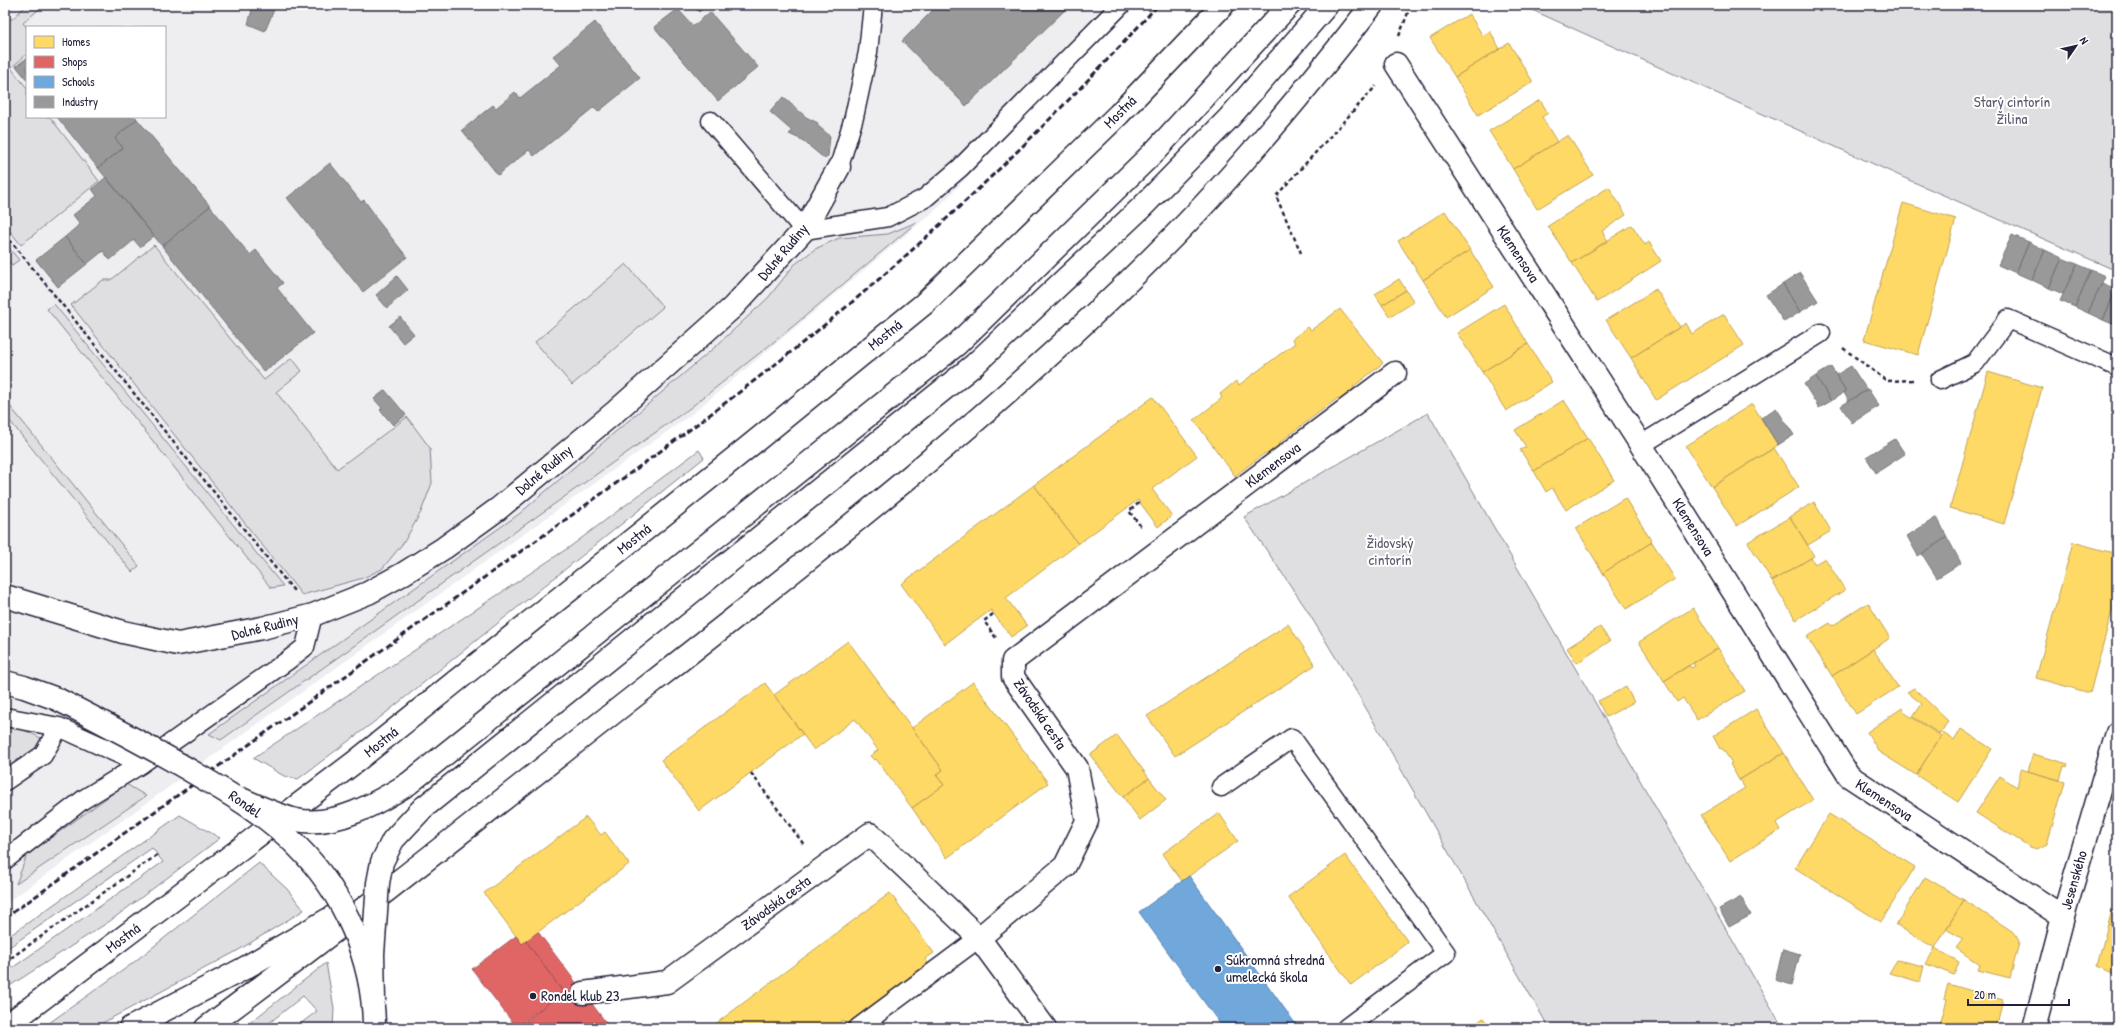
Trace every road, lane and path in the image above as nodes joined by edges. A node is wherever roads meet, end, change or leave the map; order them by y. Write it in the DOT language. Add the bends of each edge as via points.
graph roads {
  1 [pos="873,5"];
  2 [pos="1121,5"];
  3 [pos="1223,5"];
  4 [pos="1288,5"];
  5 [pos="1327,5"];
  6 [pos="1372,5"];
  7 [pos="1396,64"];
  8 [pos="711,121"];
  9 [pos="839,167"];
  10 [pos="804,230"];
  11 [pos="5,234"];
  12 [pos="1301,253"];
  13 [pos="1821,332"];
  14 [pos="2117,367"];
  15 [pos="1395,373"];
  16 [pos="1940,380"];
  17 [pos="1641,445"];
  18 [pos="1228,499"];
  19 [pos="5,596"];
  20 [pos="313,615"];
  21 [pos="5,682"];
  22 [pos="5,717"];
  23 [pos="59,727"];
  24 [pos="2117,733"];
  25 [pos="142,764"];
  26 [pos="751,772"];
  27 [pos="5,781"];
  28 [pos="1221,787"];
  29 [pos="239,798"];
  30 [pos="157,855"];
  31 [pos="5,860"];
  32 [pos="415,868"];
  33 [pos="822,869"];
  34 [pos="2064,917"];
  35 [pos="979,938"];
  36 [pos="5,962"];
  37 [pos="584,993"];
  38 [pos="374,1001"];
  39 [pos="5,1027"];
  40 [pos="130,1028"];
  41 [pos="206,1028"];
  42 [pos="374,1028"];
  43 [pos="858,1028"];
  44 [pos="1045,1028"];
  45 [pos="1346,1028"];
  46 [pos="2034,1028"];
  1 -- 9 [label="lane, Dolné Rudiny" via="868,52 854,117"];
  2 -- 10 [label="lane" via="960,168 925,198 888,217"];
  3 -- 39 [label="main road, Mostná" via="1119,114 925,302 355,762"];
  4 -- 29 [label="main road, bridge" via="1156,150 956,344 408,784 365,809 347,815 314,820 297,820"];
  5 -- 38 [label="main road, bridge" via="1229,118 1142,207 974,365 530,724 422,808 393,840 386,852 378,883 373,954"];
  6 -- 32 [label="main road" via="1260,142 1176,234 1003,397 825,547"];
  7 -- 12 [label="path" via="1276,196"];
  7 -- 17 [label="main road, Klemensova"];
  8 -- 10 [label="lane"];
  9 -- 10 [label="main road, Dolné Rudiny"];
  10 -- 20 [label="main road, Dolné Rudiny" via="733,307 615,412 498,509 401,575 368,593"];
  11 -- 20 [label="path"];
  13 -- 16 [label="path" via="1887,380"];
  13 -- 17 [label="lane"];
  14 -- 16 [label="lane" via="2008,319 1975,363"];
  15 -- 18 [label="main road, Klemensova"];
  17 -- 34 [label="main road, Klemensova" via="1849,776"];
  18 -- 35 [label="main road, Závodská cesta" via="1013,661 1013,677 1077,768 1087,821 1065,866"];
  19 -- 20 [label="main road, Dolné Rudiny" via="123,632 178,644"];
  20 -- 25 [label="lane" via="305,647"];
  21 -- 29 [label="main road, Rondel, bridge" via="57,699 119,730"];
  22 -- 23 [label="lane"];
  23 -- 25 [label="lane"];
  23 -- 27 [label="lane" via="43,755"];
  24 -- 34 [label="main road, Jesenského"];
  25 -- 31 [label="lane" via="84,799"];
  26 -- 33 [label="path"];
  28 -- 45 [label="lane" via="1292,738 1446,953"];
  29 -- 38 [label="main road, Rondel, bridge" via="292,841 325,878 360,947"];
  30 -- 36 [label="path"];
  32 -- 40 [label="main road" via="243,969"];
  32 -- 41 [label="main road"];
  33 -- 35 [label="main road, Závodská cesta" via="870,834"];
  33 -- 37 [label="main road, Závodská cesta" via="667,982"];
  34 -- 46 [label="main road, Jesenského"];
  35 -- 43 [label="lane"];
  35 -- 44 [label="main road, Závodská cesta"];
  38 -- 42 [label="main road, Rondel, bridge"];
}
